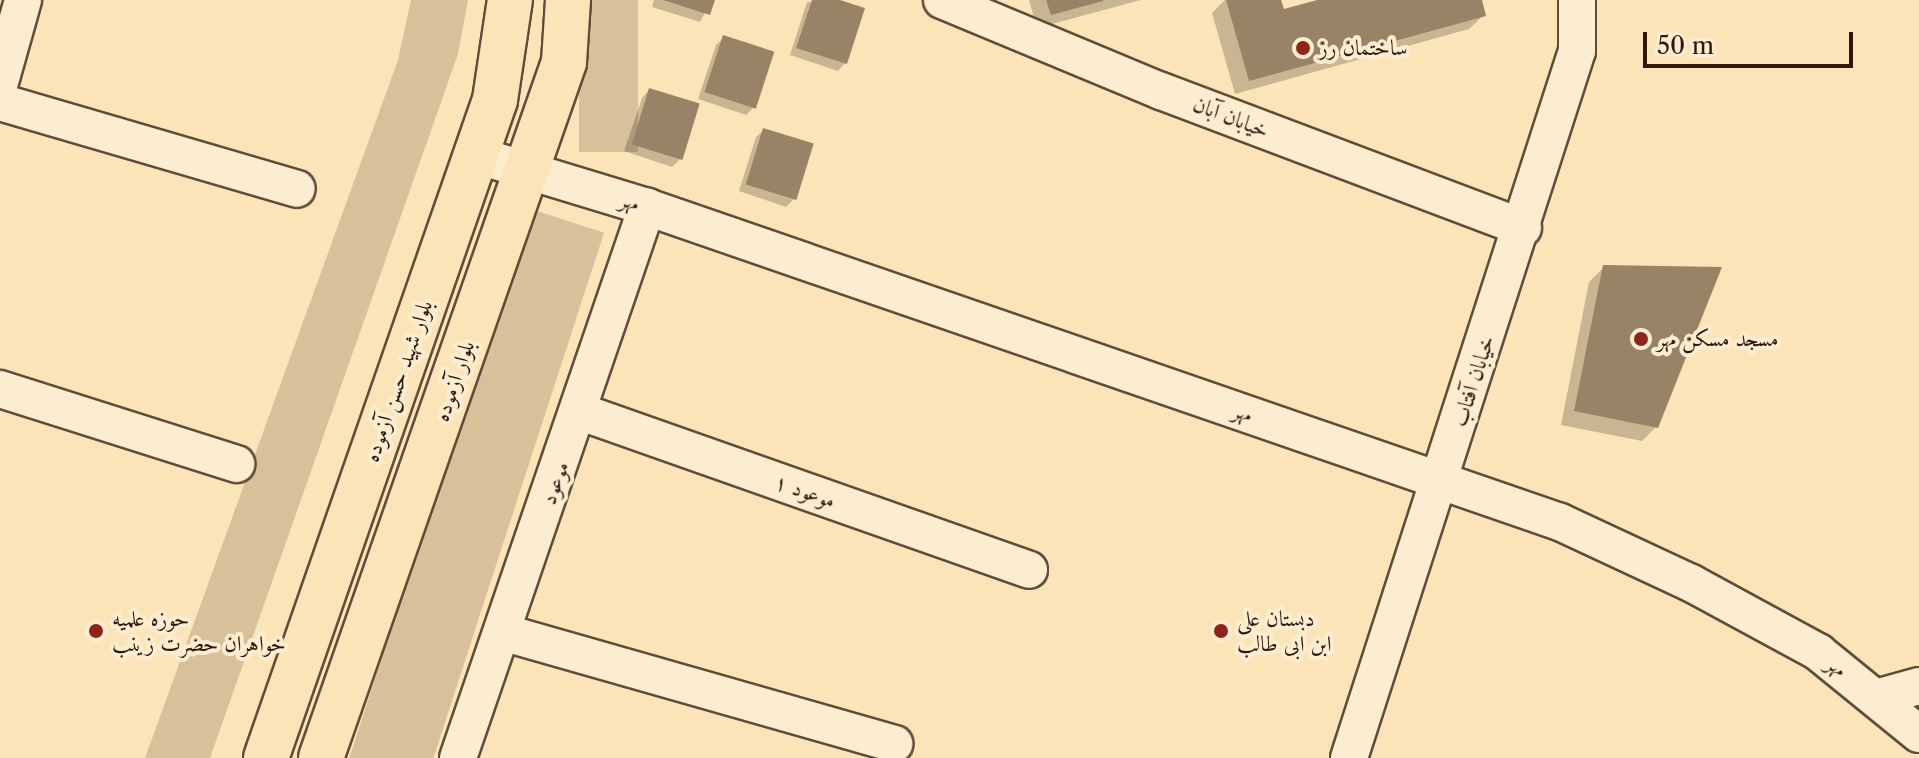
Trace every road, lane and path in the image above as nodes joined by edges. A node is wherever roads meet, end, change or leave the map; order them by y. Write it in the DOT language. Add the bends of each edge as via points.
graph roads {
  1 [pos="23,0"];
  2 [pos="510,0"];
  3 [pos="568,0"];
  4 [pos="942,0"];
  5 [pos="1577,0"];
  6 [pos="0,82"];
  7 [pos="0,102"];
  8 [pos="476,155"];
  9 [pos="529,169"];
  10 [pos="297,189"];
  11 [pos="647,207"];
  12 [pos="1523,228"];
  13 [pos="0,389"];
  14 [pos="581,412"];
  15 [pos="236,464"];
  16 [pos="1441,480"];
  17 [pos="1029,570"];
  18 [pos="502,632"];
  19 [pos="1919,686"];
  20 [pos="1879,697"];
  21 [pos="1919,734"];
  22 [pos="894,744"];
  23 [pos="266,758"];
  24 [pos="321,758"];
  25 [pos="458,758"];
  26 [pos="1349,758"];
  1 -- 6 [label="street"];
  2 -- 8 [label="main road, بلوار شهید حسن آزموده" via="495,100"];
  3 -- 9 [label="main road, بلوار آزموده" via="564,62"];
  4 -- 12 [label="street, خیابان آبان" via="1161,91"];
  5 -- 12 [label="street, خیابان آفتاب" via="1577,51"];
  7 -- 10 [label="street"];
  8 -- 9 [label="street, مهر"];
  8 -- 23 [label="main road, بلوار شهید حسن آزموده"];
  9 -- 11 [label="street, مهر"];
  9 -- 24 [label="main road, بلوار آزموده"];
  11 -- 14 [label="street, موعود"];
  11 -- 16 [label="street, مهر"];
  12 -- 16 [label="street, خیابان آفتاب"];
  13 -- 15 [label="street"];
  14 -- 17 [label="street, موعود ۱"];
  14 -- 18 [label="street, موعود"];
  16 -- 20 [label="street, مهر" via="1560,522 1691,583 1818,652"];
  16 -- 26 [label="street, خیابان آفتاب"];
  18 -- 22 [label="street"];
  18 -- 25 [label="street, موعود"];
  19 -- 20 [label="street"];
  20 -- 21 [label="street, مهر"];
}
